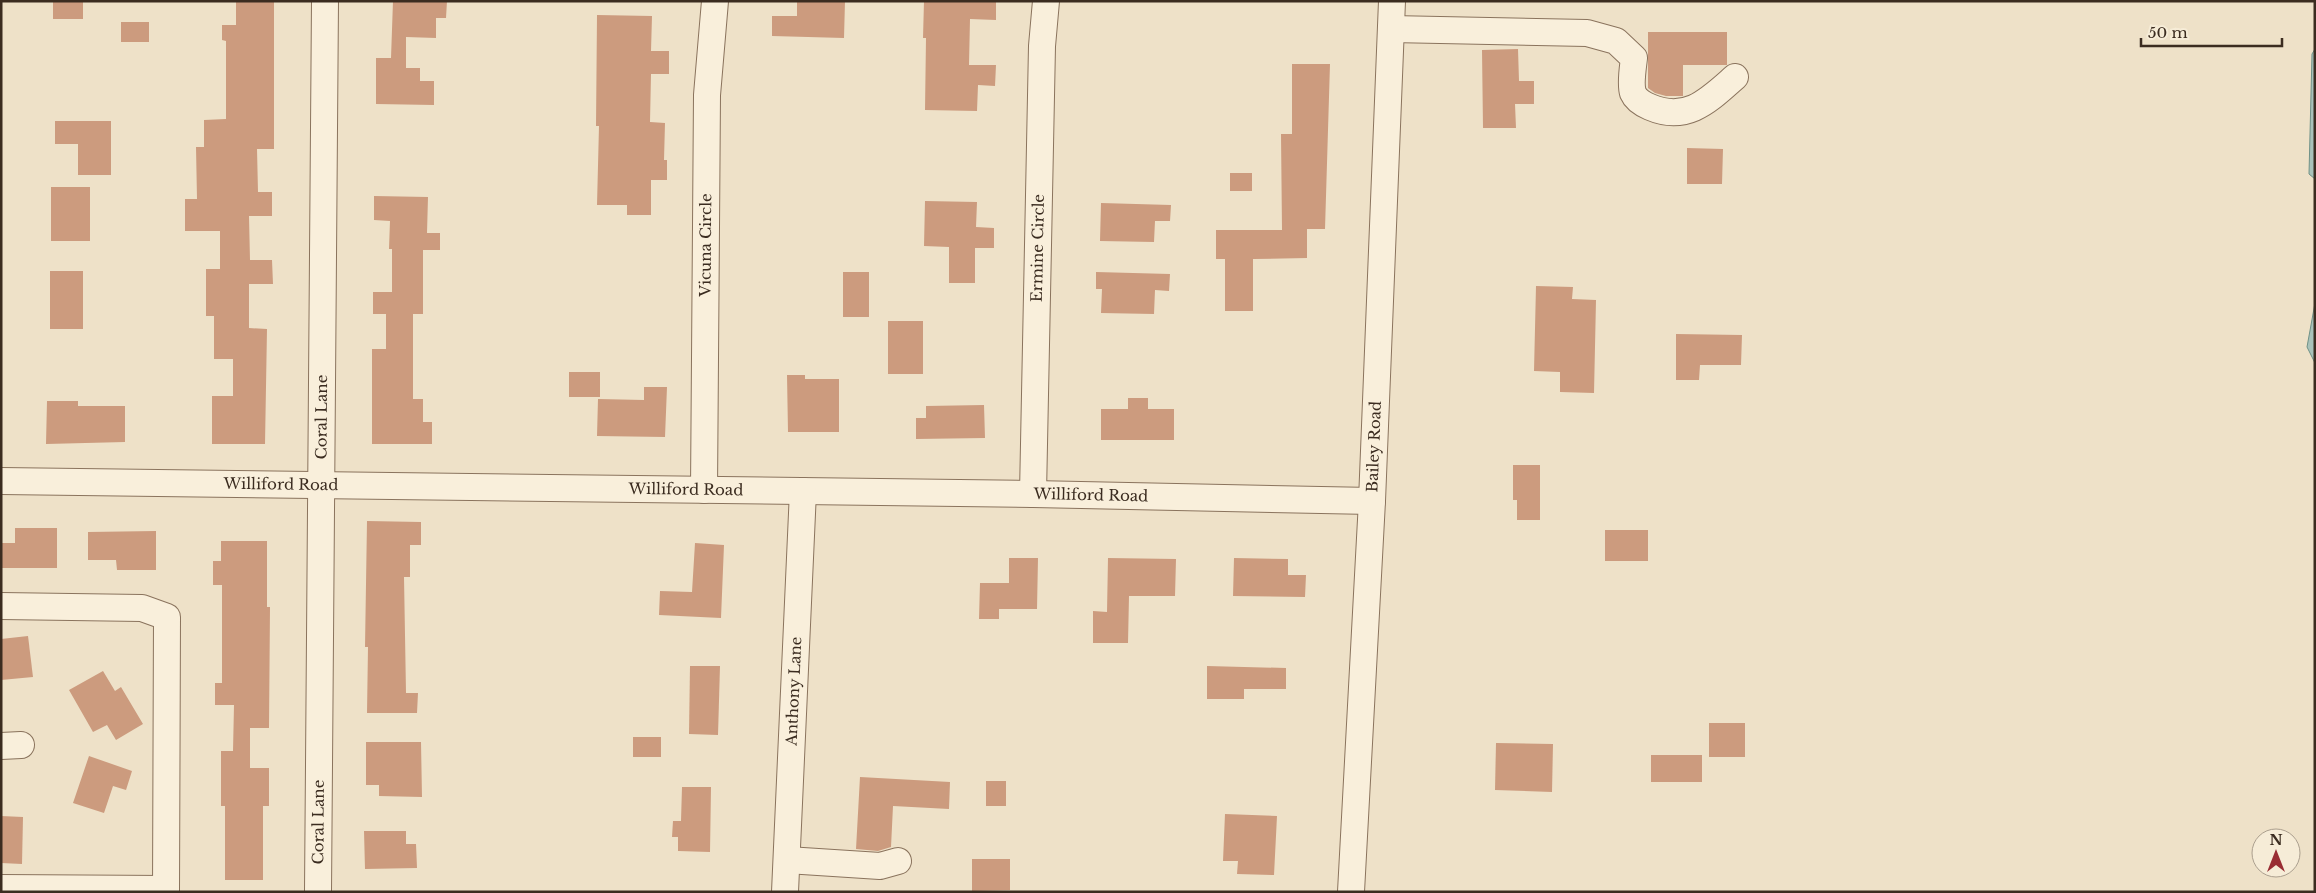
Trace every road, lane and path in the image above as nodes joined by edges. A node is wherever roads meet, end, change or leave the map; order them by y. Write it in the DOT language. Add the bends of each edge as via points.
graph roads {
  1 [pos="325,1"];
  2 [pos="715,1"];
  3 [pos="1046,1"];
  4 [pos="1392,1"];
  5 [pos="1391,29"];
  6 [pos="1735,78"];
  7 [pos="1,481"];
  8 [pos="321,485"];
  9 [pos="704,490"];
  10 [pos="803,491"];
  11 [pos="1033,494"];
  12 [pos="1372,501"];
  13 [pos="1,606"];
  14 [pos="787,860"];
  15 [pos="898,861"];
  16 [pos="1,888"];
  17 [pos="166,890"];
  18 [pos="318,892"];
  19 [pos="785,892"];
  20 [pos="1351,892"];
  1 -- 8 [label="street, Coral Lane"];
  2 -- 9 [label="street, Vicuna Circle" via="708,95"];
  3 -- 11 [label="street, Ermine Circle" via="1042,46"];
  4 -- 5 [label="street, Bailey Road"];
  5 -- 6 [label="street" via="1587,33 1616,40 1634,58 1632,92 1641,103 1660,112 1686,113 1709,100"];
  5 -- 12 [label="street, Bailey Road"];
  7 -- 8 [label="street, Williford Road"];
  8 -- 9 [label="street, Williford Road"];
  8 -- 18 [label="street, Coral Lane"];
  9 -- 10 [label="street, Williford Road"];
  10 -- 11 [label="street, Williford Road"];
  10 -- 14 [label="street, Anthony Lane"];
  11 -- 12 [label="street, Williford Road"];
  12 -- 20 [label="street, Bailey Road"];
  13 -- 17 [label="street" via="142,608 167,618"];
  14 -- 15 [label="street" via="880,866"];
  14 -- 19 [label="street, Anthony Lane"];
  16 -- 17 [label="street"];
}
